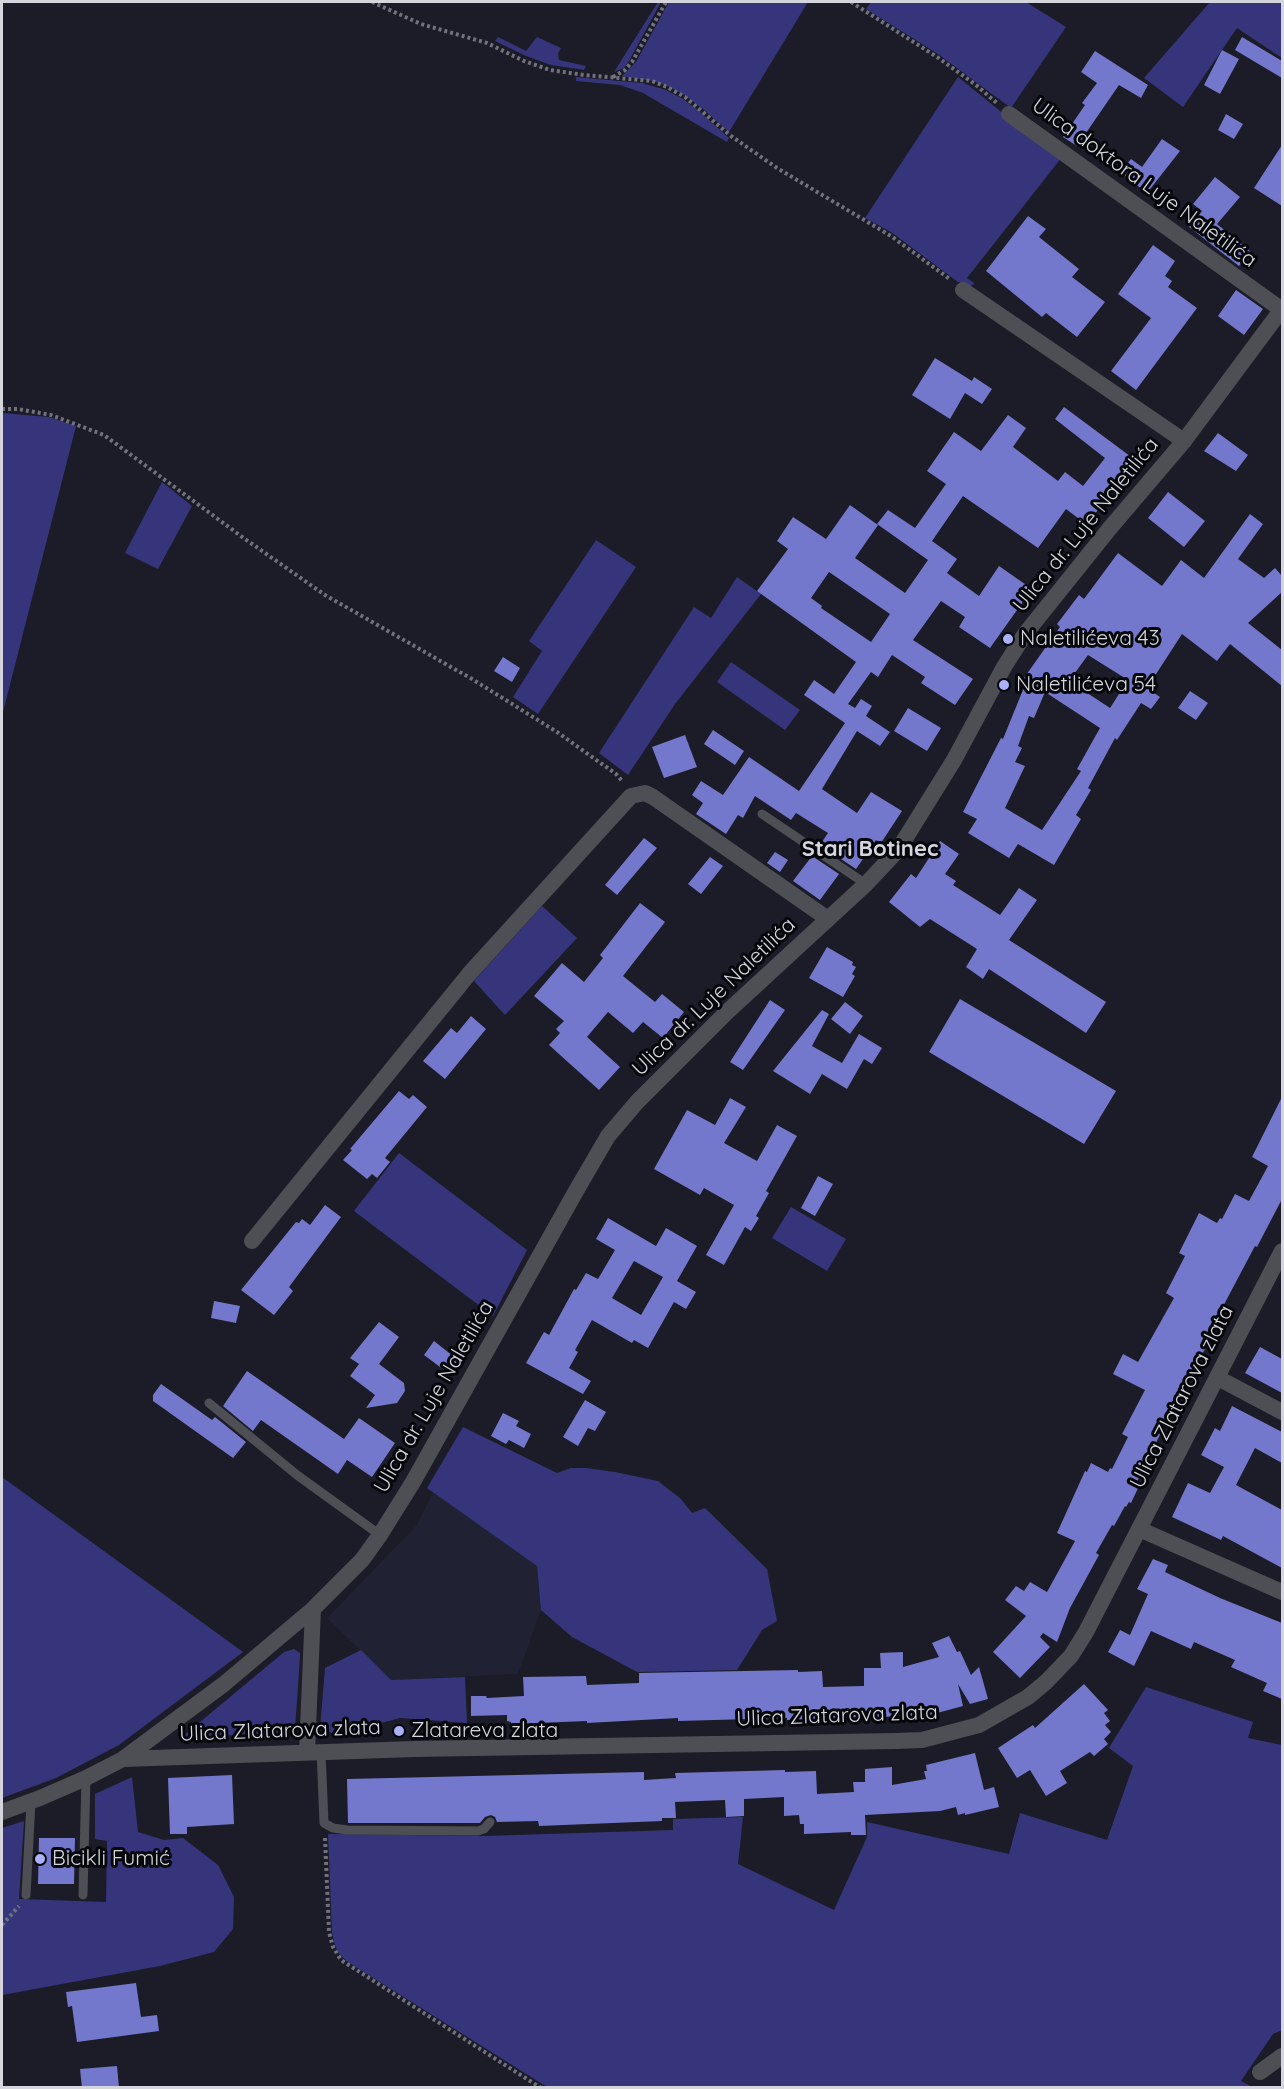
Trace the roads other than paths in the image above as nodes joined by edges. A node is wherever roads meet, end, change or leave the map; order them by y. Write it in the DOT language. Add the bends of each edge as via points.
graph roads {
  1 [pos="1009,114"];
  2 [pos="963,290"];
  3 [pos="1282,309"];
  4 [pos="1184,441"];
  5 [pos="762,814"];
  6 [pos="866,884"];
  7 [pos="828,919"];
  8 [pos="252,1241"];
  9 [pos="1282,1251"];
  10 [pos="1218,1378"];
  11 [pos="209,1403"];
  12 [pos="1282,1412"];
  13 [pos="1139,1528"];
  14 [pos="380,1535"];
  15 [pos="1282,1592"];
  16 [pos="313,1609"];
  17 [pos="314,1752"];
  18 [pos="123,1759"];
  19 [pos="86,1778"];
  20 [pos="31,1802"];
  21 [pos="2,1812"];
  22 [pos="490,1822"];
  23 [pos="26,1895"];
  24 [pos="83,1895"];
  25 [pos="1282,2056"];
  26 [pos="1260,2072"];
  1 -- 3 [label="street, Ulica doktora Luje Naletilića"];
  2 -- 4 [label="street"];
  3 -- 4 [label="street, Ulica dr. Luje Naletilića"];
  4 -- 6 [label="street, Ulica dr. Luje Naletilića" via="1025,634 913,829"];
  5 -- 6 [label="lane"];
  6 -- 7 [label="street, Ulica dr. Luje Naletilića"];
  7 -- 8 [label="street, Ulica dr. Luje Naletilića" via="653,797 645,793 631,796 469,974"];
  7 -- 14 [label="street, Ulica dr. Luje Naletilića" via="727,1012 608,1136"];
  9 -- 10 [label="street, Ulica Zlatarova zlata"];
  10 -- 12 [label="street"];
  10 -- 13 [label="street, Ulica Zlatarova zlata"];
  11 -- 14 [label="lane" via="297,1475"];
  13 -- 15 [label="street"];
  13 -- 17 [label="street, Ulica Zlatarova zlata" via="1071,1656 1028,1697 979,1725 951,1734 896,1741"];
  14 -- 16 [label="street, Ulica dr. Luje Naletilića" via="362,1560"];
  16 -- 17 [label="street"];
  16 -- 18 [label="street, Ulica dr. Luje Naletilića" via="224,1684"];
  17 -- 18 [label="street, Ulica Zlatarova zlata"];
  17 -- 22 [label="lane" via="324,1823 337,1830 478,1831"];
  18 -- 19 [label="street, Ulica dr. Luje Naletilića"];
  19 -- 20 [label="street, Ulica dr. Luje Naletilića"];
  19 -- 24 [label="lane"];
  20 -- 21 [label="street, Ulica dr. Luje Naletilića"];
  20 -- 23 [label="lane"];
  25 -- 26 [label="street"];
}
